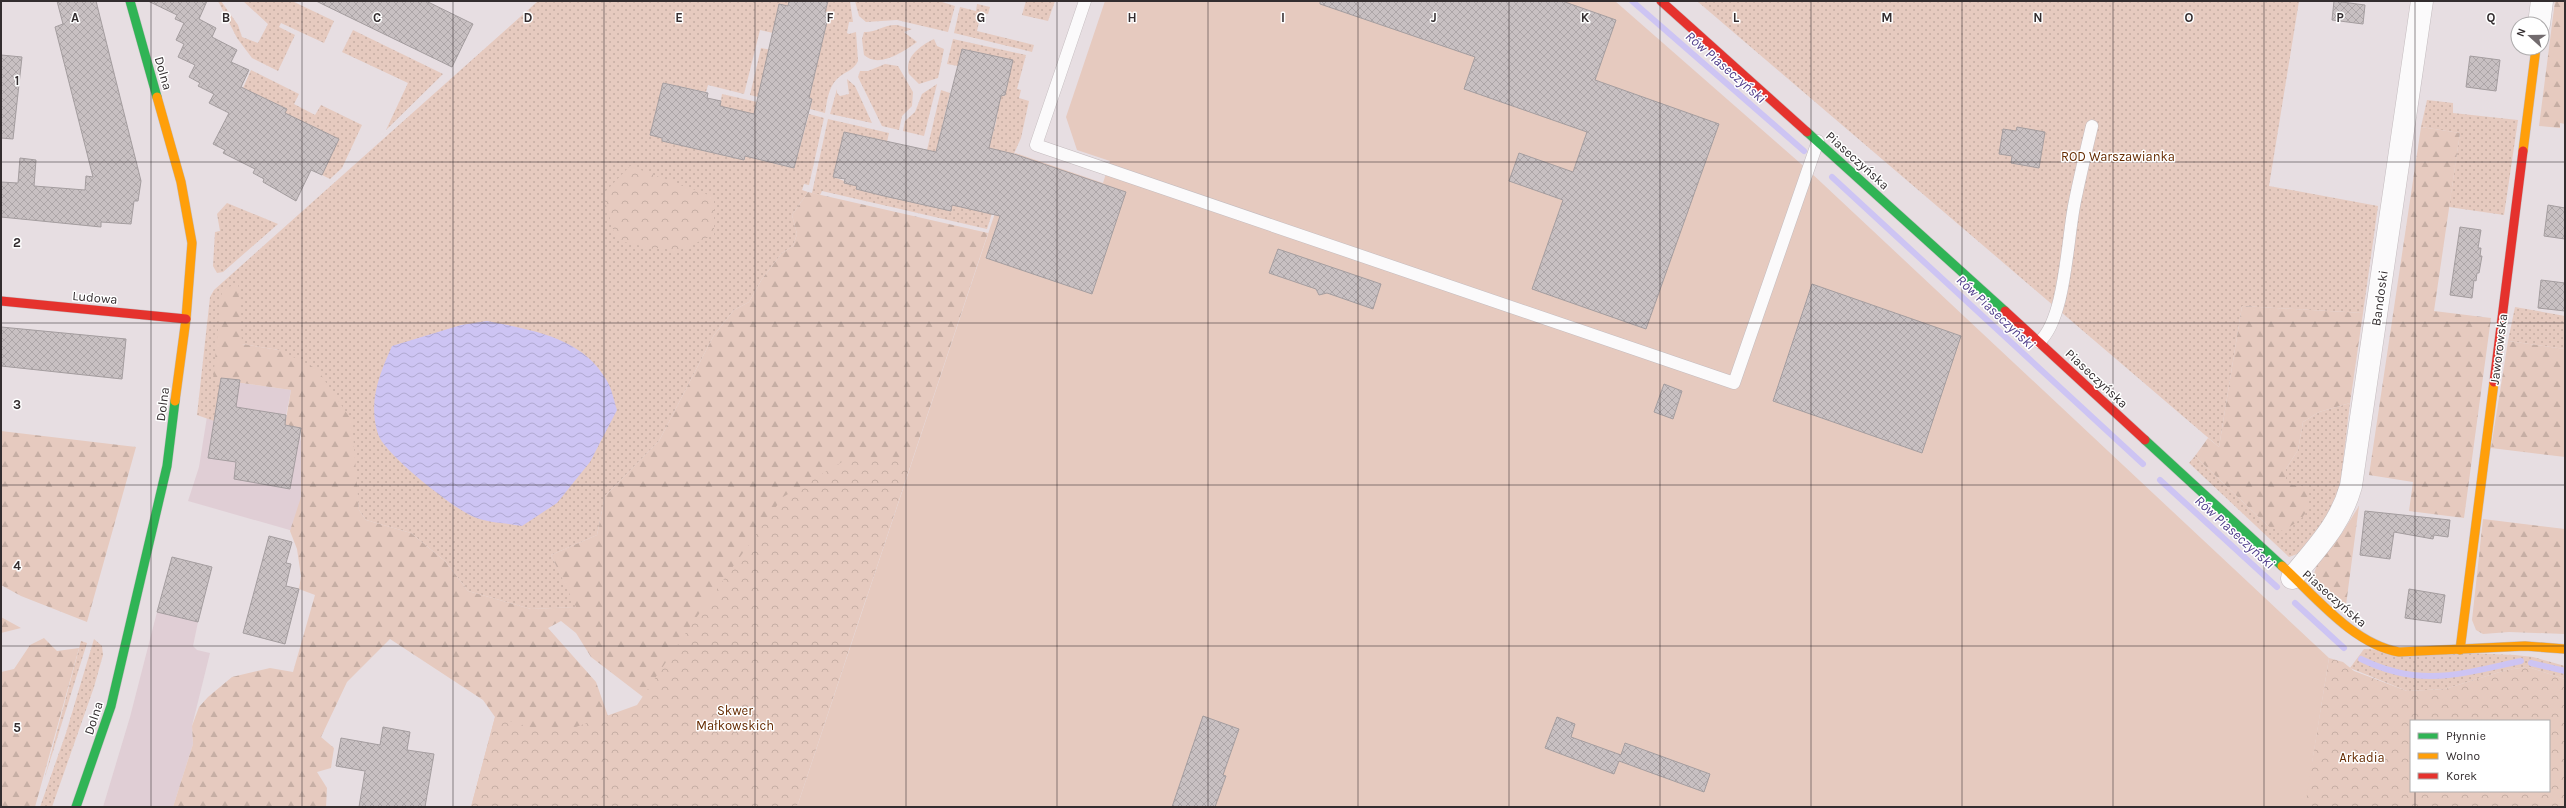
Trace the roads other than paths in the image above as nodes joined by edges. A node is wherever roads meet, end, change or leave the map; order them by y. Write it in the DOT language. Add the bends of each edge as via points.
graph roads {
  1 [pos="130,1"];
  2 [pos="1085,1"];
  3 [pos="1661,1"];
  4 [pos="2422,1"];
  5 [pos="2542,1"];
  6 [pos="2540,16"];
  7 [pos="2535,56"];
  8 [pos="2092,126"];
  9 [pos="1818,141"];
  10 [pos="1,301"];
  11 [pos="186,318"];
  12 [pos="2039,342"];
  13 [pos="2292,578"];
  14 [pos="2565,649"];
  15 [pos="2460,650"];
  16 [pos="76,807"];
  1 -- 11 [label="street, Dolna" via="188,212 192,243"];
  2 -- 9 [label="lane" via="1036,145 1734,384"];
  3 -- 9 [label="street, Piaseczyńska"];
  4 -- 13 [label="street, Bandoski" via="2351,486 2345,508 2334,526"];
  5 -- 6 [label="street"];
  7 -- 15 [label="street, Jaworowska"];
  8 -- 12 [label="lane" via="2074,202 2058,308 2045,337"];
  9 -- 12 [label="street, Piaseczyńska"];
  10 -- 11 [label="street, Ludowa"];
  11 -- 16 [label="street, Dolna" via="167,466 156,516 111,706"];
  12 -- 13 [label="street, Piaseczyńska"];
  13 -- 15 [label="street, Piaseczyńska" via="2344,626 2371,643 2398,652"];
  14 -- 15 [label="street, Piaseczyńska" via="2525,646"];
}
